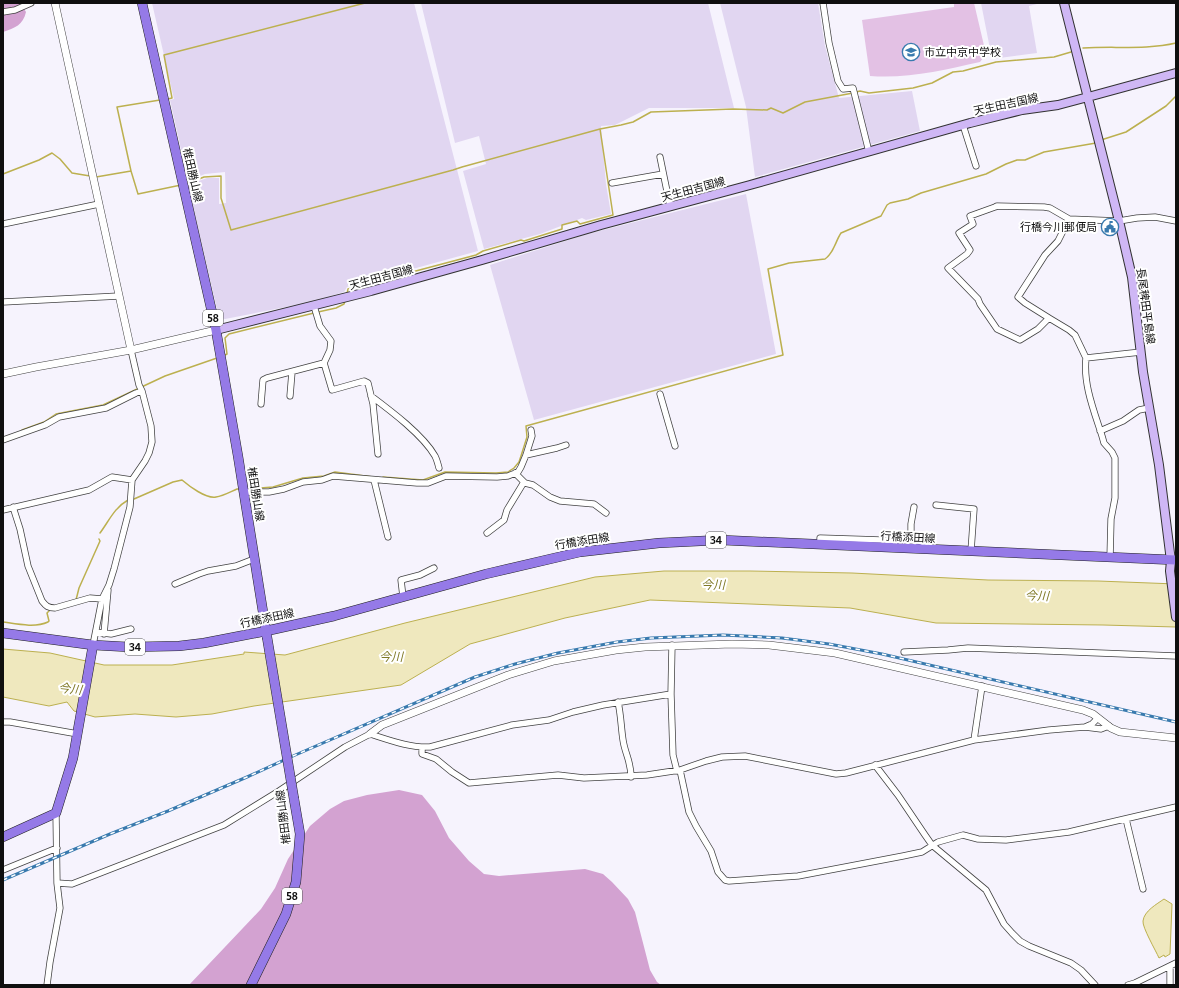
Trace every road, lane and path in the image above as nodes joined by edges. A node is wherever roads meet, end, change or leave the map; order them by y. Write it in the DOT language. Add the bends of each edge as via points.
graph roads {
  1 [pos="31,3"];
  2 [pos="55,3"];
  3 [pos="142,3"];
  4 [pos="823,3"];
  5 [pos="1064,3"];
  6 [pos="3,12"];
  7 [pos="1176,73"];
  8 [pos="1088,97"];
  9 [pos="963,125"];
  10 [pos="869,152"];
  11 [pos="660,157"];
  12 [pos="976,166"];
  13 [pos="664,174"];
  14 [pos="612,183"];
  15 [pos="99,204"];
  16 [pos="670,206"];
  17 [pos="1069,219"];
  18 [pos="1119,221"];
  19 [pos="1176,221"];
  20 [pos="3,224"];
  21 [pos="119,296"];
  22 [pos="3,302"];
  23 [pos="314,306"];
  24 [pos="1048,318"];
  25 [pos="216,330"];
  26 [pos="131,350"];
  27 [pos="1140,352"];
  28 [pos="1086,358"];
  29 [pos="324,363"];
  30 [pos="292,372"];
  31 [pos="3,374"];
  32 [pos="142,392"];
  33 [pos="660,394"];
  34 [pos="290,396"];
  35 [pos="371,396"];
  36 [pos="261,404"];
  37 [pos="1149,408"];
  38 [pos="530,430"];
  39 [pos="1100,431"];
  40 [pos="3,440"];
  41 [pos="566,445"];
  42 [pos="675,446"];
  43 [pos="378,454"];
  44 [pos="526,455"];
  45 [pos="439,468"];
  46 [pos="515,473"];
  47 [pos="132,480"];
  48 [pos="374,480"];
  49 [pos="524,482"];
  50 [pos="243,492"];
  51 [pos="936,505"];
  52 [pos="13,507"];
  53 [pos="914,507"];
  54 [pos="3,510"];
  55 [pos="606,513"];
  56 [pos="487,533"];
  57 [pos="388,537"];
  58 [pos="911,541"];
  59 [pos="820,544"];
  60 [pos="931,550"];
  61 [pos="971,552"];
  62 [pos="1110,558"];
  63 [pos="254,559"];
  64 [pos="1173,560"];
  65 [pos="434,568"];
  66 [pos="175,584"];
  67 [pos="109,585"];
  68 [pos="403,597"];
  69 [pos="102,599"];
  70 [pos="1176,617"];
  71 [pos="131,629"];
  72 [pos="96,632"];
  73 [pos="3,633"];
  74 [pos="104,634"];
  75 [pos="266,634"];
  76 [pos="672,645"];
  77 [pos="93,648"];
  78 [pos="904,652"];
  79 [pos="1176,656"];
  80 [pos="982,686"];
  81 [pos="671,694"];
  82 [pos="618,702"];
  83 [pos="1098,718"];
  84 [pos="3,722"];
  85 [pos="1109,726"];
  86 [pos="1084,727"];
  87 [pos="78,734"];
  88 [pos="370,734"];
  89 [pos="1176,738"];
  90 [pos="974,740"];
  91 [pos="422,748"];
  92 [pos="875,765"];
  93 [pos="678,770"];
  94 [pos="630,777"];
  95 [pos="1176,807"];
  96 [pos="56,813"];
  97 [pos="1126,819"];
  98 [pos="3,837"];
  99 [pos="932,845"];
  100 [pos="57,848"];
  101 [pos="3,870"];
  102 [pos="57,883"];
  103 [pos="1144,889"];
  104 [pos="1176,962"];
  105 [pos="1170,966"];
  106 [pos="47,985"];
  107 [pos="251,985"];
  108 [pos="1095,985"];
  109 [pos="1128,985"];
  110 [pos="1170,985"];
  1 -- 6 [label="street"];
  2 -- 15 [label="street"];
  3 -- 25 [label="main road, 椎田勝山線 / 58"];
  4 -- 10 [label="street" via="838,81 843,89 853,88"];
  5 -- 8 [label="main road, 長尾稗田平島線"];
  7 -- 8 [label="main road, 天生田吉国線"];
  8 -- 9 [label="main road, 天生田吉国線"];
  8 -- 18 [label="main road, 長尾稗田平島線"];
  9 -- 10 [label="main road, 天生田吉国線"];
  9 -- 12 [label="street"];
  10 -- 16 [label="main road, 天生田吉国線"];
  11 -- 13 [label="street"];
  13 -- 14 [label="street"];
  13 -- 16 [label="street"];
  15 -- 20 [label="street"];
  15 -- 21 [label="street"];
  16 -- 23 [label="main road, 天生田吉国線"];
  17 -- 18 [label="street"];
  17 -- 24 [label="street" via="1058,241 1045,254 1018,297"];
  17 -- 24 [label="street" via="1044,207 997,206 970,216 973,224 959,233 970,250 948,268 978,299 997,329 1020,340 1038,329"];
  18 -- 19 [label="street" via="1156,217"];
  18 -- 27 [label="main road, 長尾稗田平島線" via="1132,277"];
  21 -- 22 [label="street"];
  21 -- 26 [label="street"];
  23 -- 25 [label="main road, 天生田吉国線"];
  23 -- 29 [label="street" via="320,326 331,341"];
  24 -- 28 [label="street" via="1075,335"];
  25 -- 26 [label="street"];
  25 -- 50 [label="main road, 椎田勝山線 / 58"];
  26 -- 31 [label="street"];
  26 -- 32 [label="street"];
  27 -- 28 [label="street"];
  27 -- 37 [label="main road, 長尾稗田平島線"];
  28 -- 39 [label="street" via="1086,384"];
  29 -- 30 [label="street"];
  29 -- 35 [label="street" via="332,390 364,381 368,383"];
  30 -- 34 [label="street"];
  30 -- 36 [label="street" via="263,380"];
  32 -- 40 [label="street" via="106,408 59,417 45,425"];
  32 -- 47 [label="street" via="151,426 152,442 145,461"];
  33 -- 42 [label="street"];
  35 -- 43 [label="street"];
  35 -- 45 [label="street" via="424,442 435,457"];
  37 -- 39 [label="street" via="1139,410 1123,421"];
  37 -- 64 [label="main road, 長尾稗田平島線"];
  38 -- 44 [label="street" via="532,436"];
  39 -- 62 [label="street" via="1104,443 1115,458 1116,468"];
  41 -- 44 [label="street"];
  44 -- 46 [label="street"];
  46 -- 48 [label="street" via="497,477 446,476 428,483"];
  46 -- 49 [label="street"];
  47 -- 52 [label="street" via="112,477 89,490"];
  47 -- 67 [label="street" via="130,506"];
  48 -- 50 [label="street" via="333,476 269,492"];
  48 -- 57 [label="street"];
  49 -- 55 [label="street" via="560,501 594,504"];
  49 -- 56 [label="street" via="507,510 504,520"];
  50 -- 63 [label="main road, 椎田勝山線 / 58"];
  51 -- 61 [label="street" via="974,509"];
  52 -- 54 [label="street"];
  52 -- 69 [label="street" via="28,566 45,605 54,608 90,598"];
  53 -- 58 [label="street"];
  58 -- 59 [label="street" via="820,538"];
  58 -- 60 [label="street" via="930,546"];
  59 -- 60 [label="main road, 行橋添田線 / 34"];
  59 -- 68 [label="main road, 行橋添田線 / 34" via="721,540 659,543 580,552"];
  60 -- 61 [label="main road, 行橋添田線 / 34"];
  61 -- 62 [label="main road, 行橋添田線 / 34"];
  62 -- 64 [label="main road, 行橋添田線 / 34"];
  63 -- 66 [label="street" via="236,566 198,574"];
  63 -- 75 [label="main road, 椎田勝山線 / 58"];
  64 -- 70 [label="main road, 長尾稗田平島線" via="1170,571"];
  65 -- 68 [label="street" via="401,580"];
  67 -- 69 [label="street"];
  67 -- 74 [label="street"];
  68 -- 75 [label="main road, 行橋添田線 / 34"];
  69 -- 72 [label="street"];
  71 -- 74 [label="street"];
  72 -- 74 [label="street"];
  72 -- 77 [label="street"];
  73 -- 77 [label="main road, 行橋添田線 / 34"];
  75 -- 77 [label="main road, 行橋添田線 / 34" via="180,646"];
  75 -- 107 [label="main road, 椎田勝山線 / 58, bridge" via="300,834 296,882 286,914"];
  76 -- 80 [label="street" via="732,644 799,648 835,653"];
  76 -- 81 [label="street"];
  76 -- 88 [label="street" via="616,650 554,661 508,675 382,726"];
  77 -- 87 [label="main road"];
  78 -- 79 [label="street" via="968,648"];
  80 -- 83 [label="street" via="1083,710"];
  80 -- 90 [label="street"];
  81 -- 82 [label="street"];
  81 -- 93 [label="street" via="673,755"];
  82 -- 91 [label="street"];
  82 -- 94 [label="street"];
  83 -- 85 [label="street"];
  83 -- 86 [label="street"];
  84 -- 87 [label="street"];
  85 -- 86 [label="street" via="1101,729"];
  85 -- 89 [label="street" via="1120,732"];
  86 -- 90 [label="street"];
  87 -- 96 [label="main road"];
  88 -- 91 [label="street"];
  88 -- 102 [label="street" via="345,747 224,824 72,884"];
  90 -- 92 [label="street"];
  91 -- 94 [label="street" via="422,754 436,759 469,782 558,775 584,778"];
  92 -- 93 [label="street" via="836,774 736,756 706,760"];
  92 -- 99 [label="street"];
  93 -- 94 [label="street"];
  93 -- 99 [label="street" via="689,812 711,851 718,872 725,880 798,876 922,852"];
  95 -- 97 [label="street"];
  96 -- 98 [label="main road"];
  96 -- 100 [label="street"];
  97 -- 99 [label="street" via="1070,832 1006,840 963,835"];
  97 -- 103 [label="street"];
  99 -- 108 [label="street" via="986,890 1004,924 1020,941 1071,963"];
  100 -- 101 [label="street"];
  100 -- 102 [label="street"];
  102 -- 106 [label="street" via="60,908"];
  104 -- 105 [label="street"];
  105 -- 109 [label="street"];
  105 -- 110 [label="street"];
}
